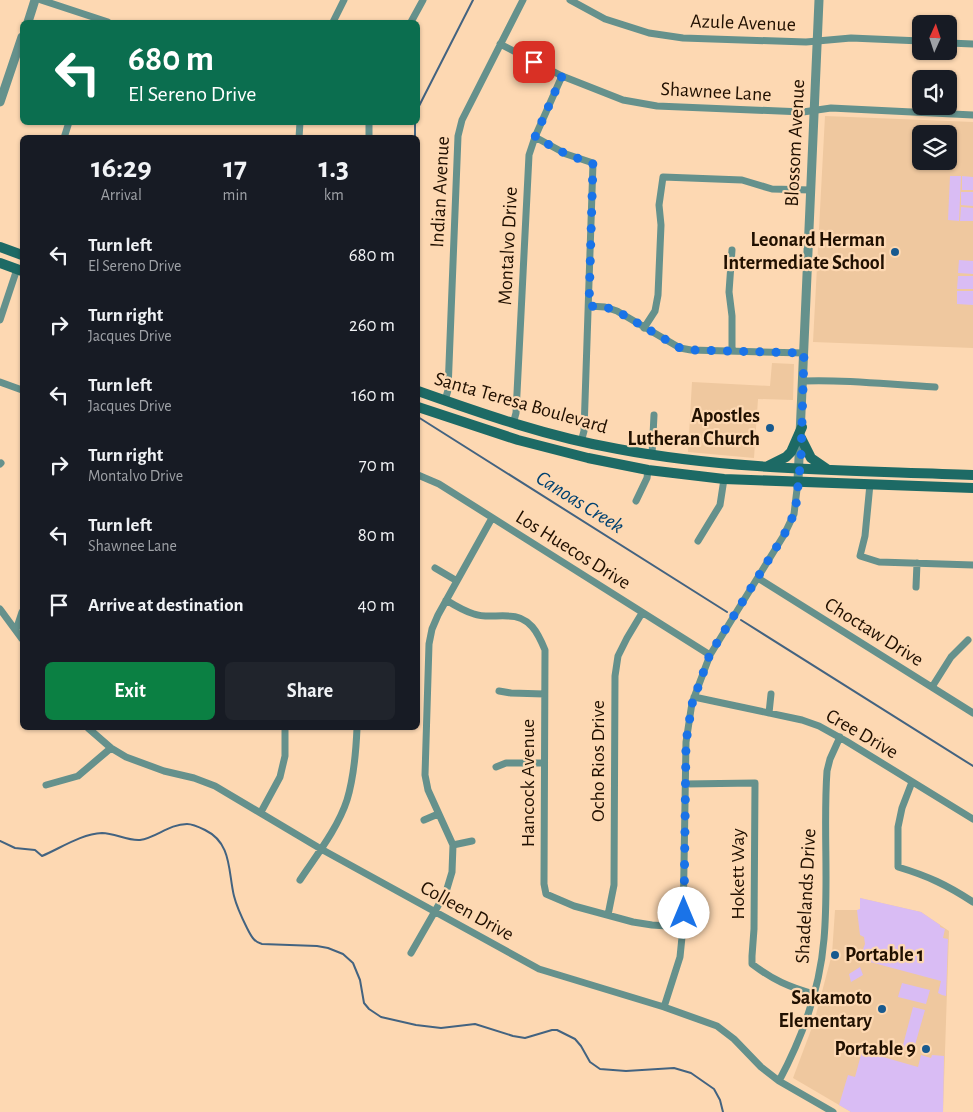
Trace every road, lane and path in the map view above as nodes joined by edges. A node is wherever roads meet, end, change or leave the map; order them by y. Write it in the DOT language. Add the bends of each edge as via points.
graph roads {
  1 [pos="35,0"];
  2 [pos="41,0"];
  3 [pos="344,0"];
  4 [pos="423,0"];
  5 [pos="523,0"];
  6 [pos="570,0"];
  7 [pos="819,0"];
  8 [pos="29,20"];
  9 [pos="102,20"];
  10 [pos="334,20"];
  11 [pos="412,20"];
  12 [pos="817,41"];
  13 [pos="912,41"];
  14 [pos="20,42"];
  15 [pos="958,43"];
  16 [pos="500,44"];
  17 [pos="973,44"];
  18 [pos="562,76"];
  19 [pos="2,91"];
  20 [pos="0,102"];
  21 [pos="814,110"];
  22 [pos="973,115"];
  23 [pos="535,137"];
  24 [pos="810,190"];
  25 [pos="0,247"];
  26 [pos="732,250"];
  27 [pos="20,254"];
  28 [pos="0,263"];
  29 [pos="20,270"];
  30 [pos="589,306"];
  31 [pos="0,320"];
  32 [pos="644,328"];
  33 [pos="732,350"];
  34 [pos="804,353"];
  35 [pos="804,380"];
  36 [pos="0,382"];
  37 [pos="935,387"];
  38 [pos="20,389"];
  39 [pos="420,393"];
  40 [pos="445,401"];
  41 [pos="420,408"];
  42 [pos="654,415"];
  43 [pos="513,424"];
  44 [pos="802,432"];
  45 [pos="581,442"];
  46 [pos="652,455"];
  47 [pos="767,466"];
  48 [pos="800,468"];
  49 [pos="828,469"];
  50 [pos="648,470"];
  51 [pos="973,475"];
  52 [pos="420,476"];
  53 [pos="724,479"];
  54 [pos="798,482"];
  55 [pos="870,484"];
  56 [pos="973,488"];
  57 [pos="636,501"];
  58 [pos="492,518"];
  59 [pos="698,540"];
  60 [pos="917,563"];
  61 [pos="973,565"];
  62 [pos="435,568"];
  63 [pos="758,578"];
  64 [pos="457,581"];
  65 [pos="916,587"];
  66 [pos="446,600"];
  67 [pos="0,609"];
  68 [pos="642,613"];
  69 [pos="20,618"];
  70 [pos="16,630"];
  71 [pos="20,636"];
  72 [pos="968,640"];
  73 [pos="710,654"];
  74 [pos="932,687"];
  75 [pos="499,691"];
  76 [pos="544,694"];
  77 [pos="771,694"];
  78 [pos="694,698"];
  79 [pos="769,713"];
  80 [pos="973,713"];
  81 [pos="90,730"];
  82 [pos="285,730"];
  83 [pos="357,730"];
  84 [pos="840,737"];
  85 [pos="111,748"];
  86 [pos="544,763"];
  87 [pos="496,767"];
  88 [pos="912,782"];
  89 [pos="685,784"];
  90 [pos="46,785"];
  91 [pos="261,812"];
  92 [pos="438,814"];
  93 [pos="424,820"];
  94 [pos="973,820"];
  95 [pos="472,841"];
  96 [pos="453,845"];
  97 [pos="321,849"];
  98 [pos="300,880"];
  99 [pos="973,902"];
  100 [pos="435,912"];
  101 [pos="608,915"];
  102 [pos="683,927"];
  103 [pos="411,953"];
  104 [pos="814,994"];
  105 [pos="664,1007"];
  106 [pos="779,1080"];
  107 [pos="833,1112"];
  1 -- 8 [label="street"];
  2 -- 9 [label="street"];
  3 -- 10 [label="street"];
  4 -- 11 [label="street"];
  5 -- 16 [label="street, Indian Avenue"];
  6 -- 12 [label="street, Azule Avenue" via="605,19 649,33 683,38"];
  7 -- 12 [label="street, Blossom Avenue"];
  12 -- 13 [label="street, Azule Avenue" via="851,38"];
  12 -- 21 [label="street, Blossom Avenue"];
  14 -- 19 [label="street"];
  15 -- 17 [label="street"];
  16 -- 18 [label="street, Shawnee Lane"];
  16 -- 40 [label="street, Indian Avenue" via="462,120 458,136"];
  18 -- 21 [label="street, Shawnee Lane" via="623,100 657,106"];
  18 -- 23 [label="street, Montalvo Drive"];
  19 -- 20 [label="street"];
  21 -- 22 [label="street, Shawnee Lane" via="832,108"];
  21 -- 24 [label="street, Blossom Avenue"];
  23 -- 30 [label="street" via="593,164"];
  23 -- 43 [label="street, Montalvo Drive" via="529,155"];
  24 -- 32 [label="street" via="772,189 742,180 663,177 659,205 658,295 654,311"];
  24 -- 34 [label="street, Blossom Avenue"];
  25 -- 27 [label="main road"];
  26 -- 33 [label="street" via="729,292"];
  28 -- 29 [label="main road"];
  29 -- 31 [label="street"];
  30 -- 32 [label="street" via="617,311"];
  30 -- 45 [label="street"];
  32 -- 33 [label="street" via="680,348"];
  33 -- 34 [label="street"];
  34 -- 35 [label="street, Blossom Avenue"];
  35 -- 37 [label="street" via="836,379"];
  35 -- 44 [label="street, Blossom Avenue"];
  36 -- 38 [label="street"];
  39 -- 40 [label="main road, Santa Teresa Boulevard"];
  40 -- 43 [label="main road, Santa Teresa Boulevard"];
  41 -- 50 [label="main road, Santa Teresa Boulevard" via="518,440"];
  42 -- 46 [label="street"];
  43 -- 45 [label="main road, Santa Teresa Boulevard"];
  44 -- 47 [label="main road" via="786,457"];
  44 -- 48 [label="street, Blossom Avenue"];
  44 -- 49 [label="main road" via="812,458"];
  45 -- 46 [label="main road, Santa Teresa Boulevard"];
  46 -- 47 [label="main road, Santa Teresa Boulevard"];
  47 -- 48 [label="main road, Santa Teresa Boulevard"];
  48 -- 49 [label="main road, Santa Teresa Boulevard"];
  48 -- 54 [label="street, Blossom Avenue"];
  49 -- 51 [label="main road, Santa Teresa Boulevard"];
  50 -- 53 [label="main road, Santa Teresa Boulevard"];
  50 -- 57 [label="street"];
  52 -- 58 [label="street, Los Huecos Drive" via="439,484"];
  53 -- 54 [label="main road, Santa Teresa Boulevard"];
  53 -- 59 [label="street" via="720,506"];
  54 -- 55 [label="main road, Santa Teresa Boulevard"];
  54 -- 63 [label="street, Blossom Avenue" via="794,514"];
  55 -- 56 [label="main road, Santa Teresa Boulevard"];
  55 -- 60 [label="street" via="860,556 879,562"];
  58 -- 64 [label="street"];
  58 -- 68 [label="street, Los Huecos Drive"];
  60 -- 61 [label="street"];
  60 -- 65 [label="street"];
  62 -- 64 [label="street"];
  63 -- 73 [label="street, Blossom Avenue"];
  63 -- 74 [label="street, Choctaw Drive"];
  64 -- 66 [label="street"];
  66 -- 76 [label="street, Hancock Avenue" via="474,614 511,616 527,622 538,632 545,650"];
  66 -- 92 [label="street" via="429,644 424,760 428,790"];
  67 -- 70 [label="street"];
  68 -- 73 [label="street, Los Huecos Drive"];
  68 -- 101 [label="street, Ocho Rios Drive" via="618,656 614,676 614,885"];
  69 -- 70 [label="street"];
  70 -- 71 [label="street"];
  72 -- 74 [label="street" via="951,657"];
  73 -- 78 [label="street, Blossom Avenue"];
  74 -- 80 [label="street, Choctaw Drive"];
  75 -- 76 [label="street"];
  76 -- 86 [label="street, Hancock Avenue"];
  77 -- 79 [label="street"];
  78 -- 79 [label="street, Cree Drive"];
  78 -- 89 [label="street, Blossom Avenue" via="686,742"];
  79 -- 84 [label="street, Cree Drive" via="819,726"];
  81 -- 85 [label="street, Colleen Drive"];
  82 -- 91 [label="street" via="285,756 280,777"];
  83 -- 97 [label="street" via="354,772 346,802"];
  84 -- 88 [label="street, Cree Drive"];
  84 -- 104 [label="street, Shadelands Drive" via="827,771 825,926"];
  85 -- 90 [label="street" via="78,776"];
  85 -- 91 [label="street, Colleen Drive" via="144,765 215,786"];
  86 -- 87 [label="street" via="506,763"];
  86 -- 101 [label="street, Hancock Avenue" via="544,889 550,896 574,906"];
  88 -- 94 [label="street, Cree Drive"];
  88 -- 99 [label="street" via="898,827 898,866 945,884"];
  89 -- 102 [label="street, Blossom Avenue"];
  89 -- 104 [label="street, Hokett Way" via="755,784 752,964 790,988"];
  91 -- 97 [label="street, Colleen Drive"];
  92 -- 93 [label="street"];
  92 -- 96 [label="street"];
  95 -- 96 [label="street"];
  96 -- 100 [label="street" via="452,872"];
  97 -- 98 [label="street"];
  97 -- 100 [label="street, Colleen Drive"];
  100 -- 103 [label="street"];
  100 -- 105 [label="street, Colleen Drive" via="540,969"];
  101 -- 102 [label="street, Hancock Avenue" via="652,925"];
  102 -- 105 [label="street, Blossom Avenue" via="680,957"];
  104 -- 106 [label="street, Shadelands Drive" via="805,1024"];
  105 -- 106 [label="street, Colleen Drive" via="717,1026 761,1068"];
  106 -- 107 [label="street, Colleen Drive"];
}
